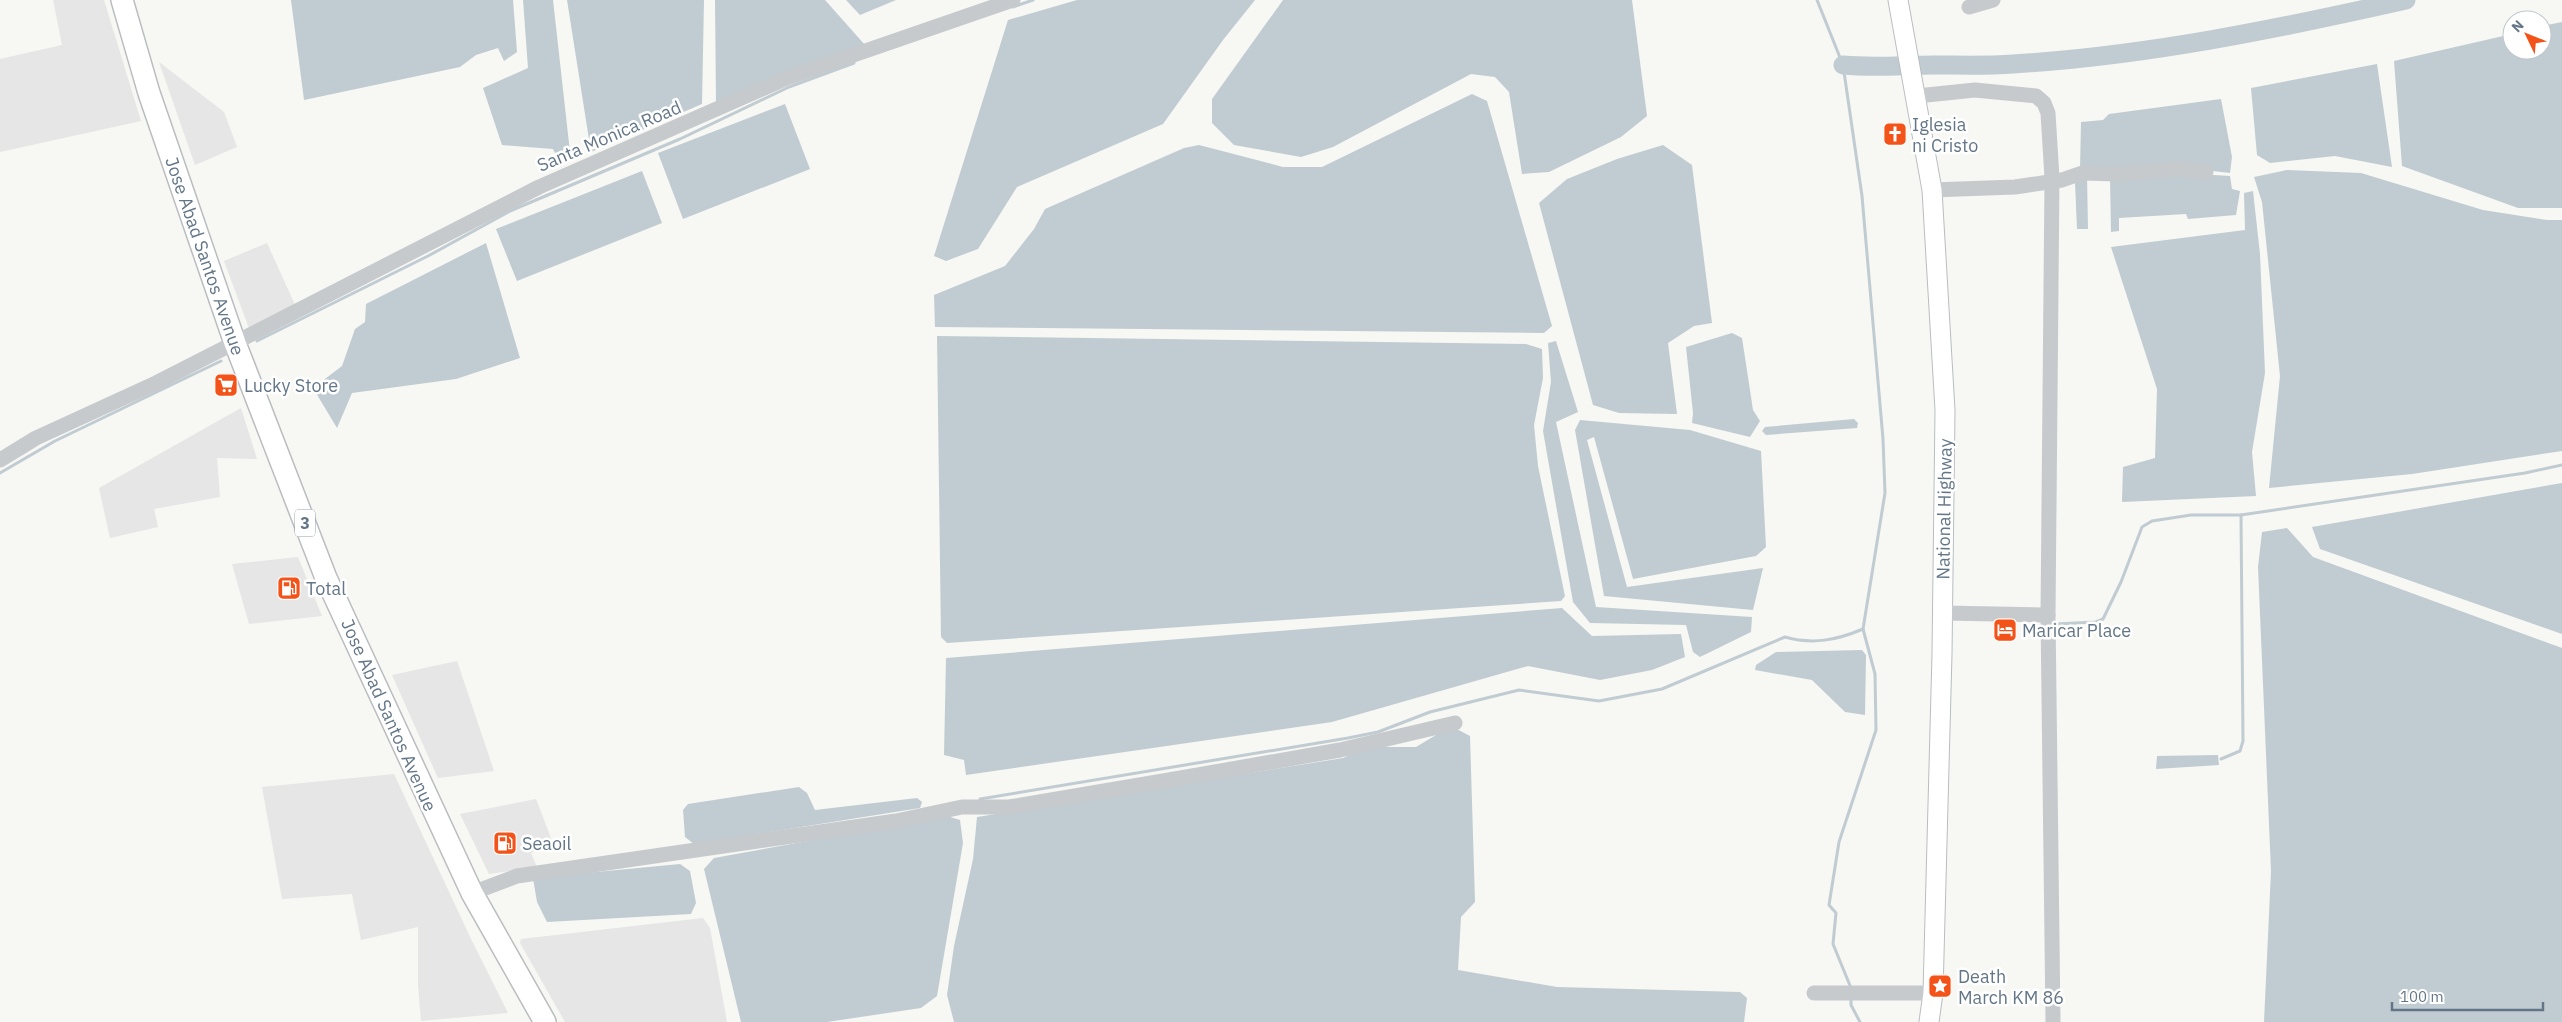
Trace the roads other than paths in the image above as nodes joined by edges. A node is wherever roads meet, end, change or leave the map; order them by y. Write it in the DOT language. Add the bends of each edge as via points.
graph roads {
  1 [pos="122,0"];
  2 [pos="1014,0"];
  3 [pos="1898,0"];
  4 [pos="1993,0"];
  5 [pos="1969,7"];
  6 [pos="1917,94"];
  7 [pos="2206,172"];
  8 [pos="2051,182"];
  9 [pos="1932,190"];
  10 [pos="235,344"];
  11 [pos="0,460"];
  12 [pos="1943,613"];
  13 [pos="2048,615"];
  14 [pos="1455,723"];
  15 [pos="472,893"];
  16 [pos="1933,993"];
  17 [pos="1814,994"];
  18 [pos="544,1022"];
  19 [pos="1929,1022"];
  20 [pos="2053,1022"];
  1 -- 10 [label="highway, Jose Abad Santos Avenue / 3" via="149,93"];
  2 -- 10 [label="street, Santa Monica Road" via="787,78 579,169 508,201"];
  3 -- 6 [label="main road, National Highway"];
  4 -- 5 [label="street"];
  6 -- 8 [label="street" via="1975,90 2036,96 2048,112"];
  6 -- 9 [label="main road, National Highway"];
  7 -- 8 [label="street" via="2179,169 2082,173"];
  8 -- 9 [label="street" via="2015,187"];
  8 -- 13 [label="street"];
  9 -- 12 [label="main road, National Highway" via="1946,410"];
  10 -- 11 [label="street, Santa Monica Road" via="36,438"];
  10 -- 15 [label="highway, Jose Abad Santos Avenue / 3" via="326,578"];
  12 -- 13 [label="street"];
  12 -- 16 [label="main road, National Highway"];
  13 -- 20 [label="street"];
  14 -- 15 [label="street" via="1340,750 1008,807 962,807 896,821 517,876"];
  15 -- 18 [label="highway, Jose Abad Santos Avenue / 3"];
  16 -- 17 [label="street"];
  16 -- 19 [label="main road, National Highway"];
}
